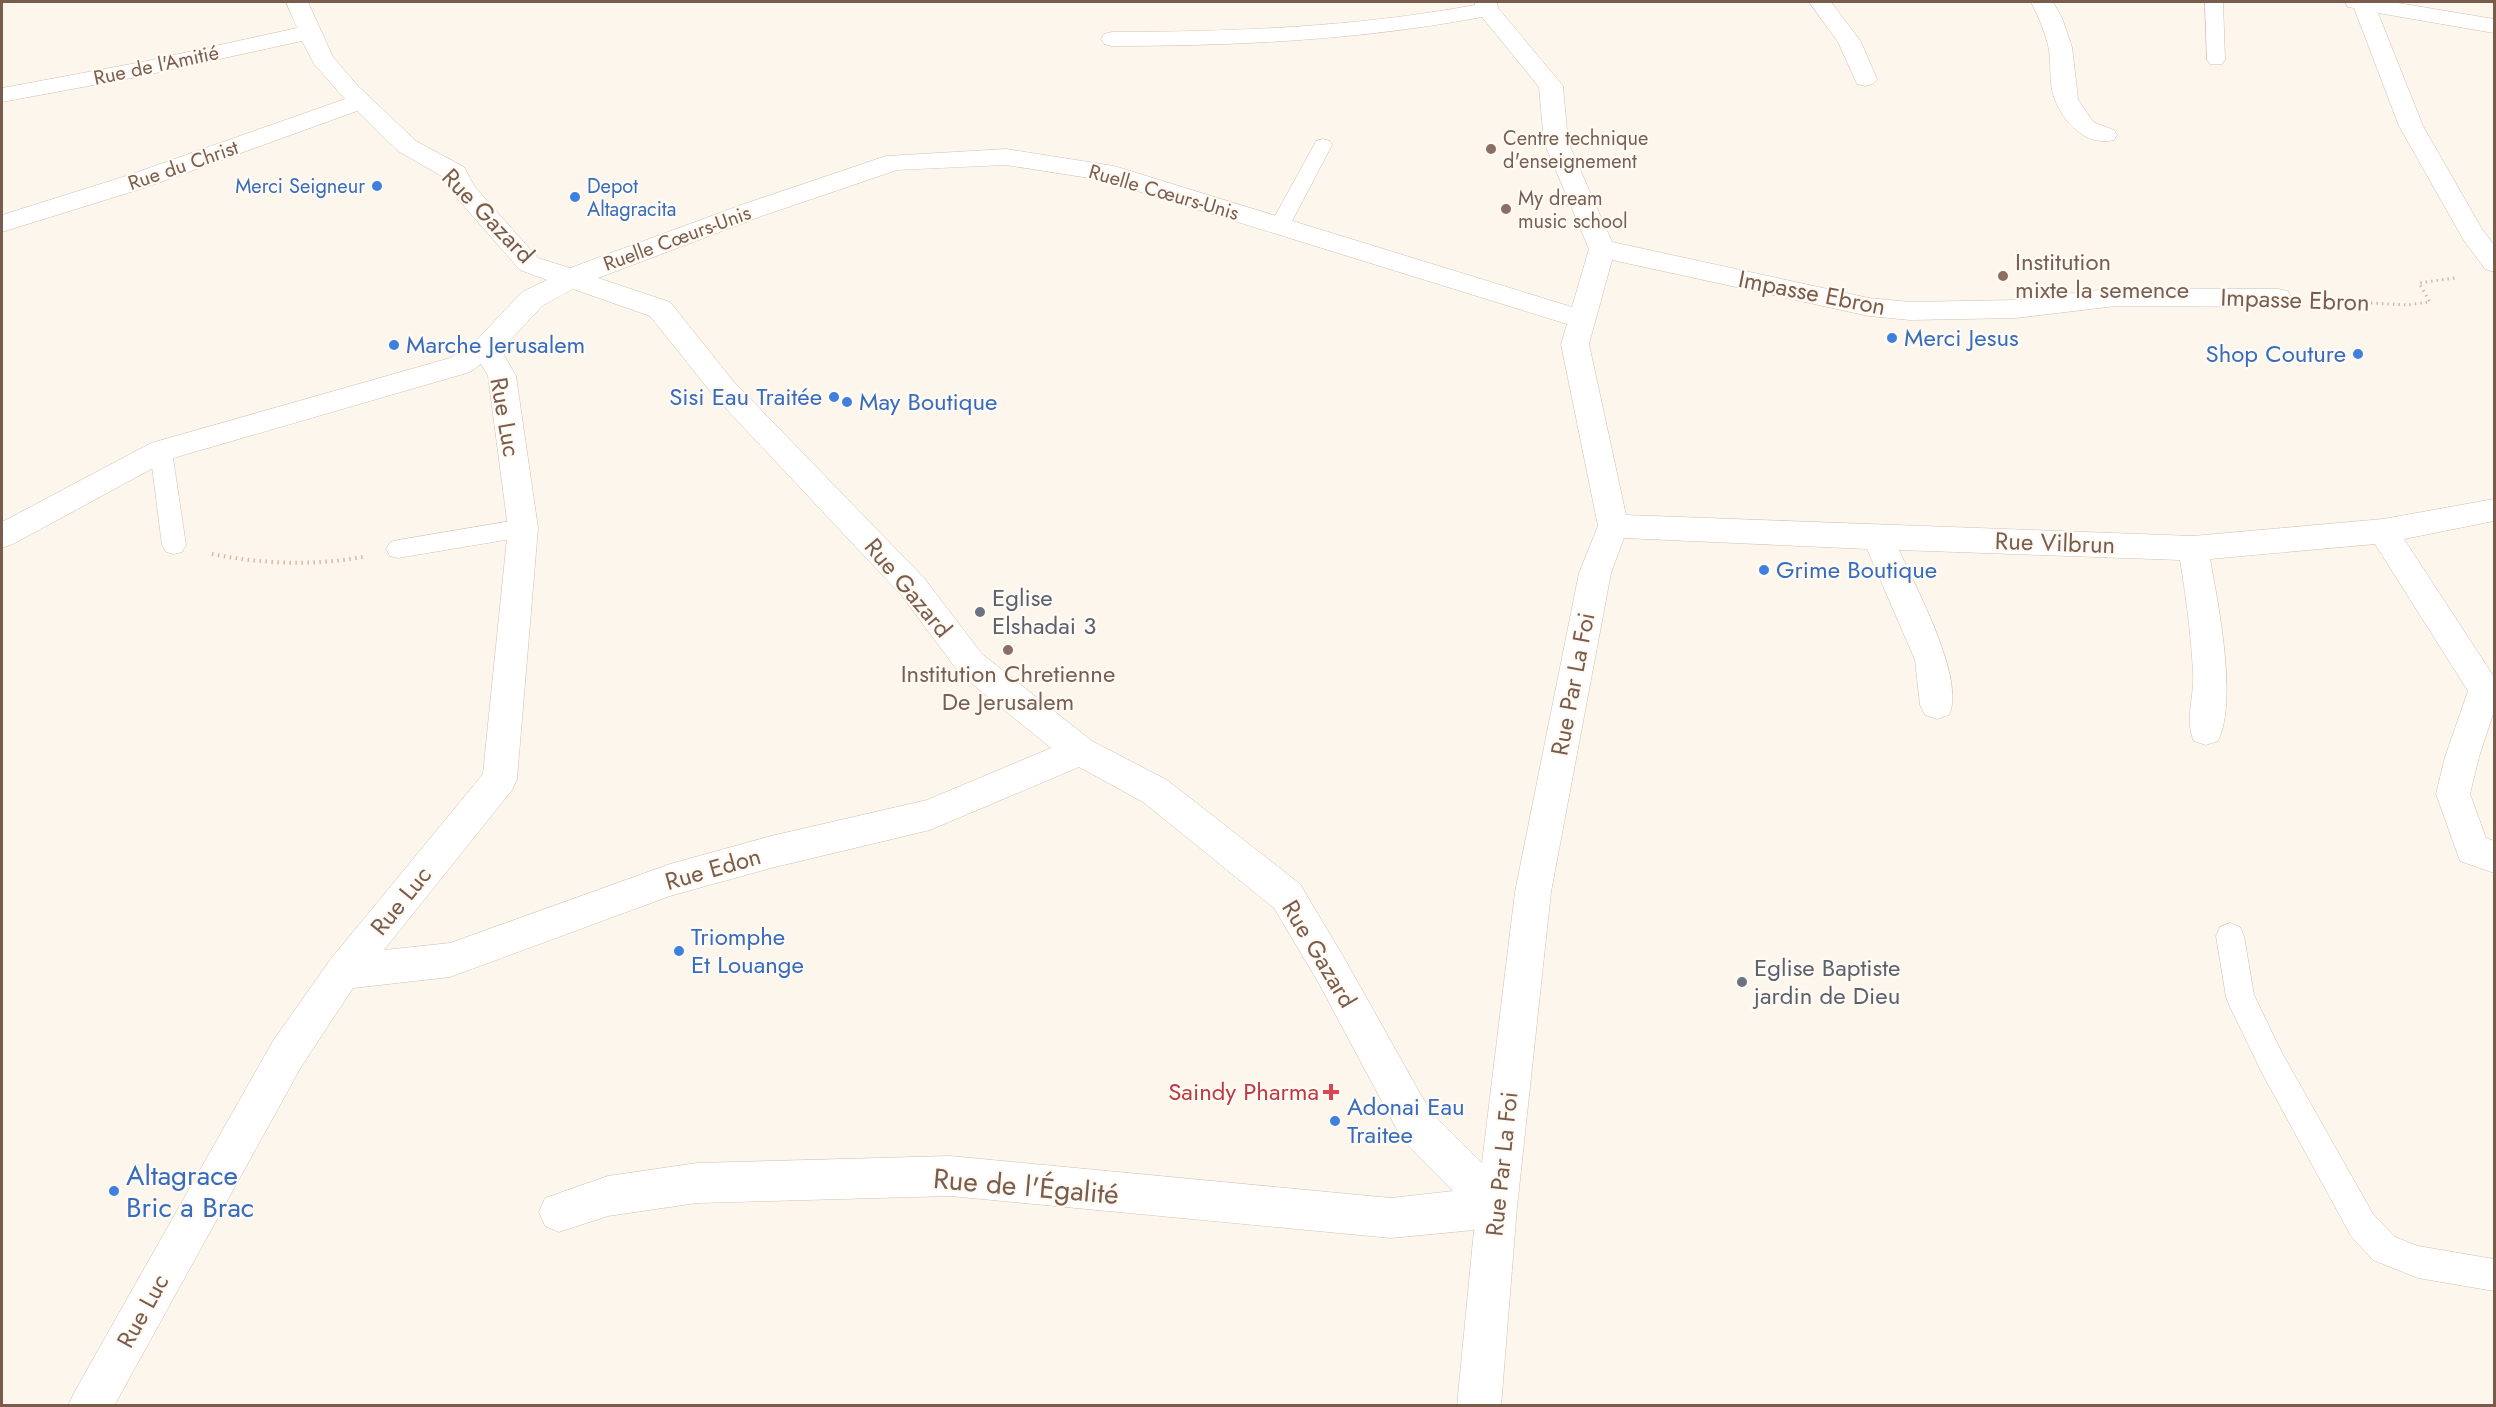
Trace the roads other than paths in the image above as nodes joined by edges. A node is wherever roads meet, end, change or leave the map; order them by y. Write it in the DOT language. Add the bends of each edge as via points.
graph roads {
  1 [pos="297,2"];
  2 [pos="1820,2"];
  3 [pos="2042,2"];
  4 [pos="2214,2"];
  5 [pos="2359,2"];
  6 [pos="1486,5"];
  7 [pos="2494,26"];
  8 [pos="310,32"];
  9 [pos="1112,39"];
  10 [pos="2216,60"];
  11 [pos="1865,79"];
  12 [pos="2,95"];
  13 [pos="362,101"];
  14 [pos="2104,135"];
  15 [pos="1323,145"];
  16 [pos="2,224"];
  17 [pos="1280,225"];
  18 [pos="1602,249"];
  19 [pos="2494,263"];
  20 [pos="571,278"];
  21 [pos="2278,298"];
  22 [pos="1581,320"];
  23 [pos="486,348"];
  24 [pos="160,451"];
  25 [pos="2494,510"];
  26 [pos="1613,526"];
  27 [pos="523,528"];
  28 [pos="2383,531"];
  29 [pos="2,536"];
  30 [pos="1878,538"];
  31 [pos="174,545"];
  32 [pos="2193,548"];
  33 [pos="398,549"];
  34 [pos="1937,705"];
  35 [pos="2206,731"];
  36 [pos="1080,751"];
  37 [pos="2494,857"];
  38 [pos="2230,936"];
  39 [pos="343,972"];
  40 [pos="1497,1207"];
  41 [pos="558,1212"];
  42 [pos="2494,1275"];
  43 [pos="1489,1396"];
  44 [pos="90,1406"];
  1 -- 8 [label="street, Rue Gazard"];
  2 -- 11 [label="street" via="1849,42"];
  3 -- 14 [label="street" via="2060,47 2066,99 2084,127"];
  4 -- 10 [label="lane"];
  5 -- 7 [label="street"];
  5 -- 19 [label="street" via="2411,126 2472,233"];
  6 -- 9 [label="street" via="1420,22 1210,39"];
  6 -- 18 [label="street" via="1551,86 1556,142"];
  8 -- 12 [label="street, Rue de l'Amitié"];
  8 -- 13 [label="street, Rue Gazard" via="322,59"];
  13 -- 16 [label="street, Rue du Christ" via="182,166"];
  13 -- 20 [label="street, Rue Gazard" via="407,146 455,173 465,191 529,264"];
  15 -- 17 [label="lane"];
  17 -- 20 [label="street, Ruelle Cœurs-Unis" via="1105,172 1006,157 895,162"];
  17 -- 22 [label="street, Ruelle Cœurs-Unis"];
  18 -- 21 [label="street, Impasse Ebron" via="1869,307 1910,311 2016,309 2116,297"];
  18 -- 22 [label="street"];
  20 -- 23 [label="street, Ruelle Cœurs-Unis" via="532,299"];
  20 -- 36 [label="street, Rue Gazard" via="660,309 724,389 913,587 971,664"];
  22 -- 26 [label="street" via="1575,344"];
  23 -- 24 [label="street, Ruelle Cœurs-Unis" via="460,365"];
  23 -- 27 [label="street, Rue Luc" via="502,376"];
  24 -- 29 [label="street, Ruelle Cœurs-Unis"];
  24 -- 31 [label="lane"];
  25 -- 28 [label="street, Rue Vilbrun"];
  26 -- 30 [label="street, Rue Vilbrun"];
  26 -- 40 [label="street, Rue Par La Foi" via="1595,573 1533,891"];
  27 -- 33 [label="lane"];
  27 -- 39 [label="street, Rue Luc" via="500,780"];
  28 -- 32 [label="street, Rue Vilbrun"];
  28 -- 37 [label="street" via="2485,690 2453,794 2472,850"];
  30 -- 32 [label="street, Rue Vilbrun"];
  30 -- 34 [label="street" via="1931,660"];
  32 -- 35 [label="street" via="2210,675"];
  36 -- 39 [label="street, Rue Edon" via="930,815 670,880 450,960"];
  36 -- 40 [label="street, Rue Gazard" via="1155,791 1287,896 1416,1125"];
  38 -- 42 [label="lane" via="2240,997 2362,1225 2384,1249 2409,1258"];
  39 -- 44 [label="street, Rue Luc" via="287,1054"];
  40 -- 41 [label="street, Rue de l'Égalité" via="1391,1218 950,1176 697,1183 608,1196"];
  40 -- 43 [label="street, Rue Par La Foi"];
}
